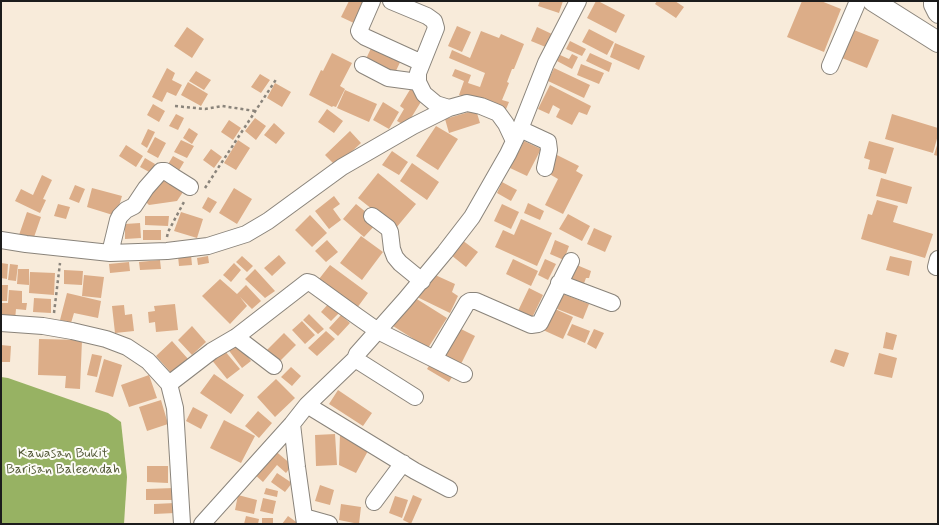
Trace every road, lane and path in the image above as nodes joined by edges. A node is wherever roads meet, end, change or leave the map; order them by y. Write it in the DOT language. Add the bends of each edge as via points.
graph roads {
  1 [pos="372,1"];
  2 [pos="391,1"];
  3 [pos="578,1"];
  4 [pos="858,1"];
  5 [pos="873,1"];
  6 [pos="932,1"];
  7 [pos="938,14"];
  8 [pos="938,42"];
  9 [pos="422,62"];
  10 [pos="363,65"];
  11 [pos="830,66"];
  12 [pos="277,78"];
  13 [pos="418,82"];
  14 [pos="175,106"];
  15 [pos="449,108"];
  16 [pos="255,111"];
  17 [pos="517,135"];
  18 [pos="545,168"];
  19 [pos="190,187"];
  20 [pos="372,216"];
  21 [pos="1,240"];
  22 [pos="63,248"];
  23 [pos="167,251"];
  24 [pos="110,253"];
  25 [pos="571,261"];
  26 [pos="422,281"];
  27 [pos="559,283"];
  28 [pos="612,303"];
  29 [pos="1,323"];
  30 [pos="52,328"];
  31 [pos="378,331"];
  32 [pos="236,337"];
  33 [pos="355,359"];
  34 [pos="434,359"];
  35 [pos="274,366"];
  36 [pos="464,374"];
  37 [pos="169,384"];
  38 [pos="415,397"];
  39 [pos="307,405"];
  40 [pos="292,424"];
  41 [pos="404,463"];
  42 [pos="449,489"];
  43 [pos="374,502"];
  44 [pos="305,520"];
  45 [pos="182,524"];
  46 [pos="202,524"];
  47 [pos="329,524"];
  1 -- 9 [label="street" via="360,33"];
  2 -- 9 [label="street" via="434,21 436,28"];
  3 -- 17 [label="street" via="546,64"];
  4 -- 11 [label="street"];
  5 -- 8 [label="main road"];
  6 -- 7 [label="street"];
  9 -- 13 [label="street"];
  10 -- 13 [label="street" via="388,78"];
  12 -- 16 [label="path"];
  13 -- 15 [label="street" via="424,94 436,104"];
  14 -- 16 [label="path" via="205,109 222,106"];
  15 -- 17 [label="street" via="467,103 481,106 498,113"];
  15 -- 23 [label="street" via="342,167 246,234 208,246"];
  16 -- 19 [label="path" via="203,191"];
  17 -- 18 [label="street" via="548,142"];
  17 -- 26 [label="street" via="472,217"];
  19 -- 23 [label="path" via="184,204 168,232"];
  19 -- 24 [label="street" via="161,171 134,206 120,216"];
  20 -- 26 [label="street" via="388,228 392,249 400,263"];
  21 -- 22 [label="street"];
  22 -- 24 [label="street"];
  22 -- 30 [label="path"];
  23 -- 24 [label="street"];
  25 -- 27 [label="street"];
  26 -- 31 [label="street"];
  27 -- 28 [label="street"];
  27 -- 34 [label="street" via="540,323 535,325 476,301 470,301"];
  29 -- 30 [label="street"];
  30 -- 37 [label="street" via="106,339 127,347 148,361"];
  31 -- 32 [label="street" via="311,282 307,282"];
  31 -- 33 [label="street"];
  31 -- 34 [label="street"];
  32 -- 35 [label="street"];
  32 -- 37 [label="street" via="212,351"];
  33 -- 38 [label="street"];
  33 -- 39 [label="street"];
  34 -- 36 [label="street"];
  37 -- 45 [label="street" via="175,408"];
  39 -- 40 [label="street"];
  39 -- 41 [label="street"];
  40 -- 44 [label="street"];
  40 -- 46 [label="street"];
  41 -- 42 [label="street"];
  41 -- 43 [label="street"];
  44 -- 47 [label="street"];
}
